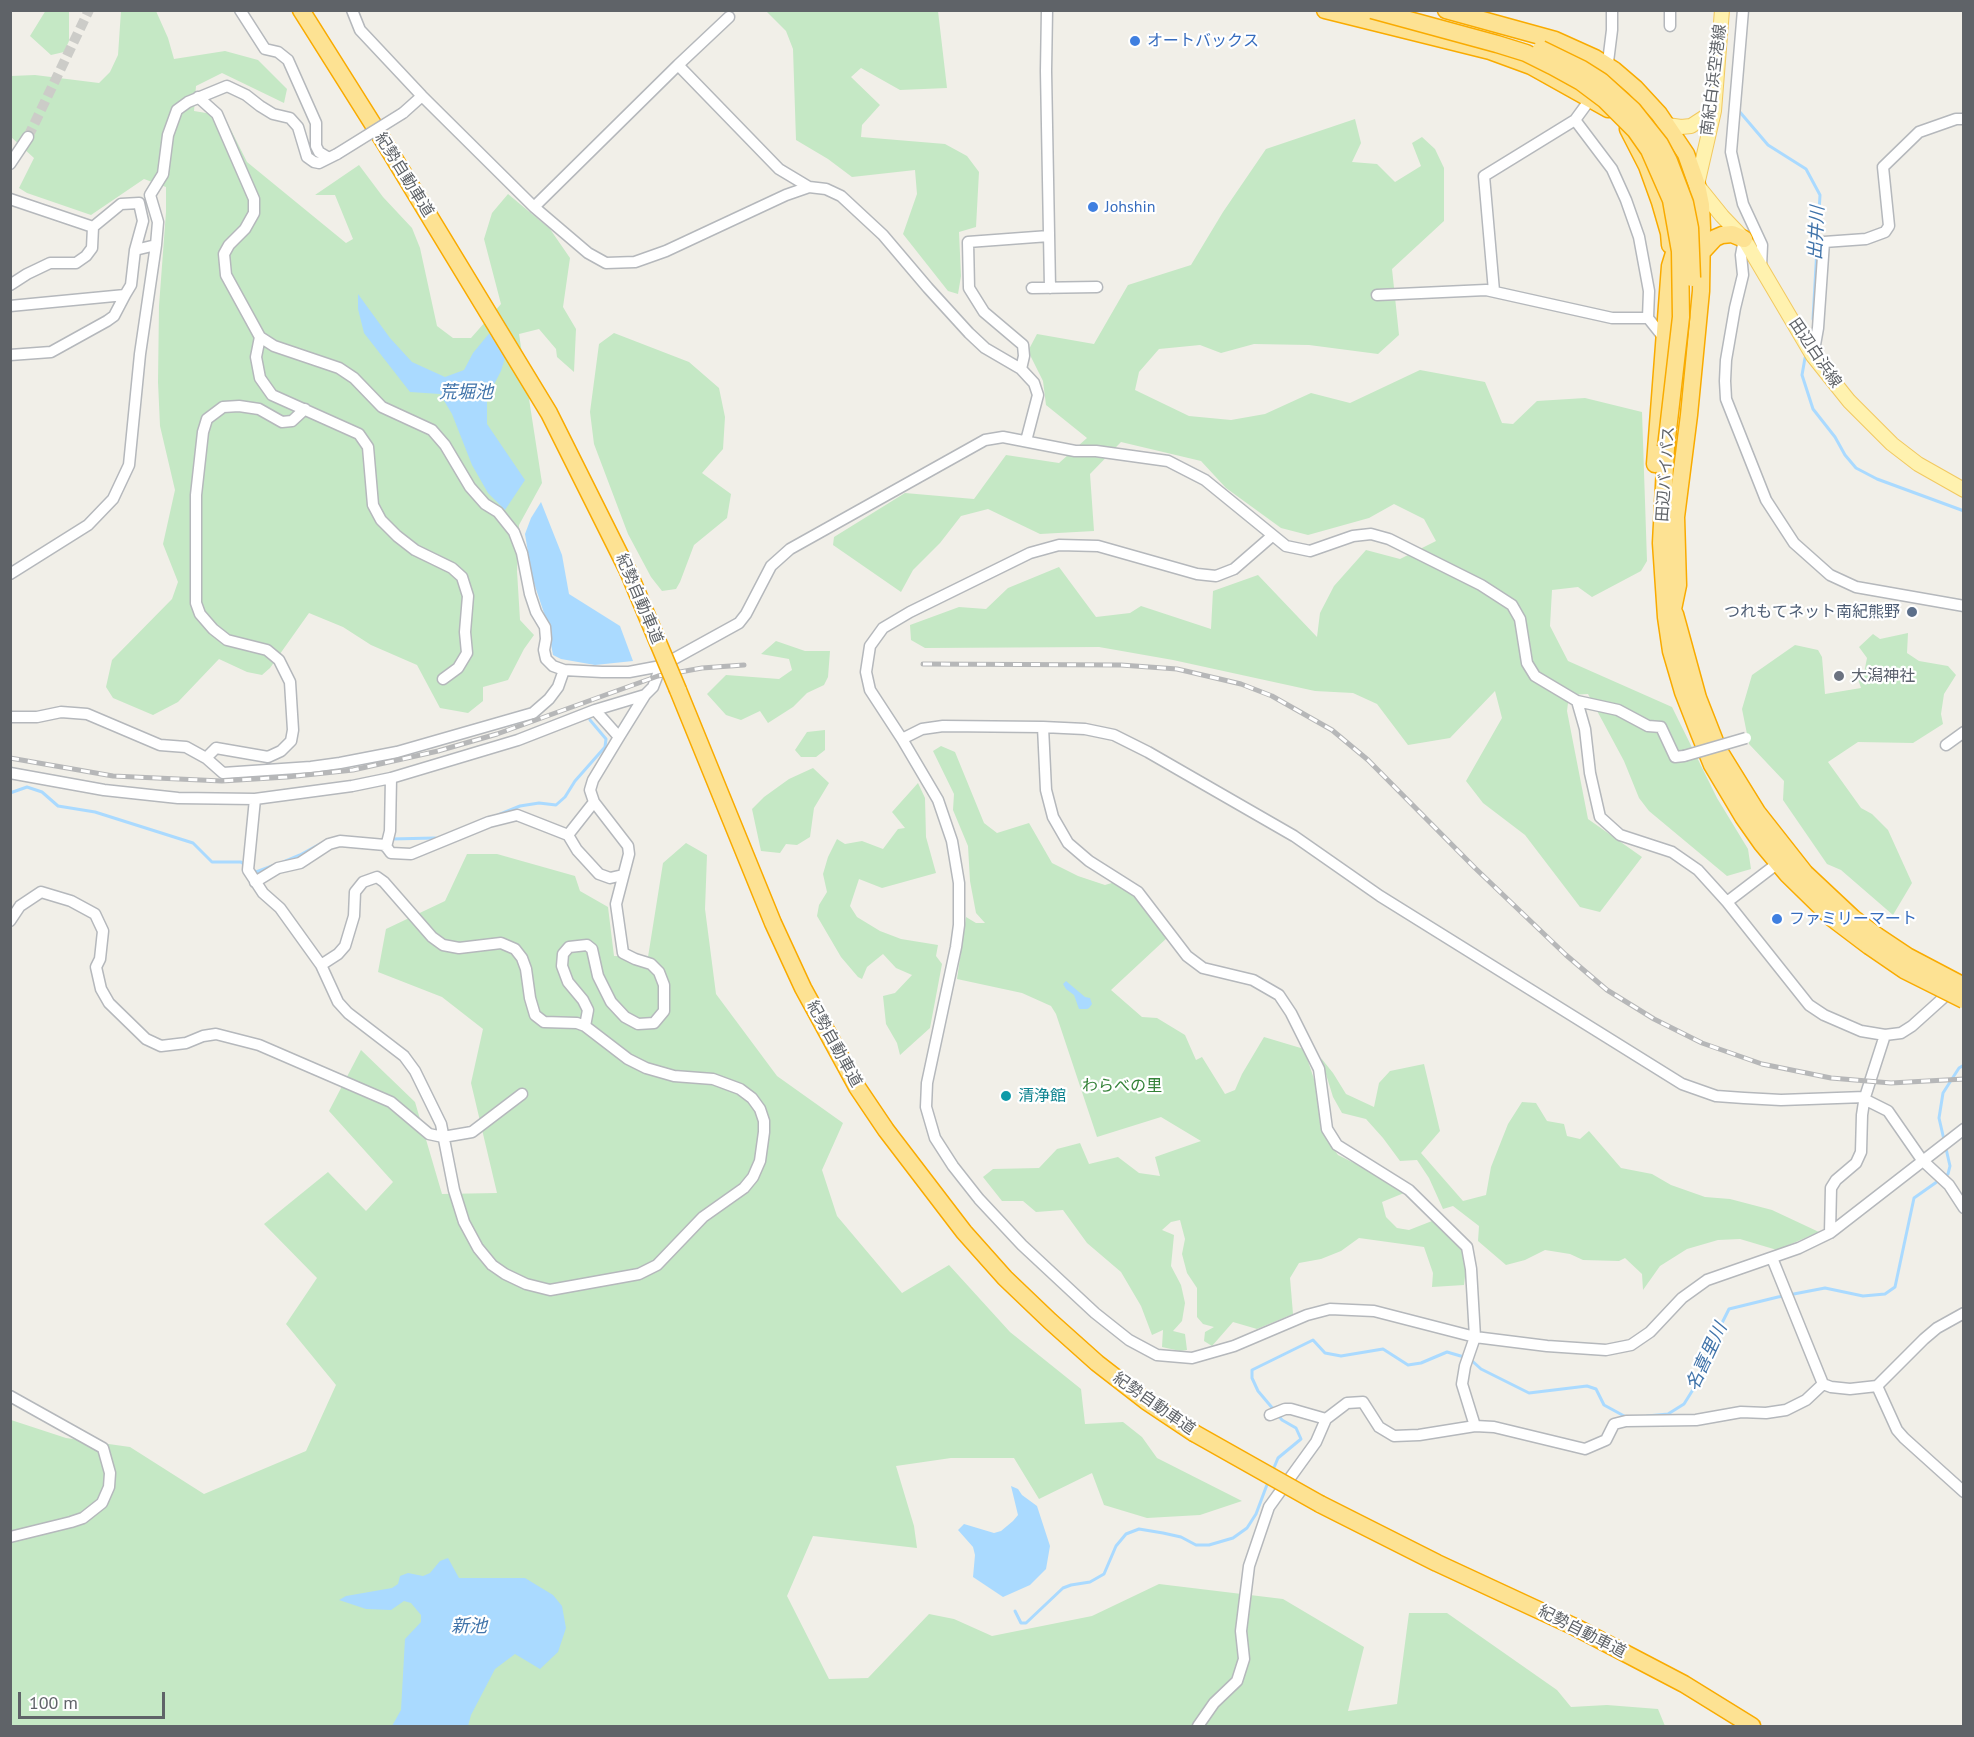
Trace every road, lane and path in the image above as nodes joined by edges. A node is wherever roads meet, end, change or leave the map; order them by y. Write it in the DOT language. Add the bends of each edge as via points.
graph roads {
  1 [pos="240,10"];
  2 [pos="301,10"];
  3 [pos="352,10"];
  4 [pos="1047,10"];
  5 [pos="1325,10"];
  6 [pos="1372,10"];
  7 [pos="1398,10"];
  8 [pos="1446,10"];
  9 [pos="1612,10"];
  10 [pos="1671,10"];
  11 [pos="1722,10"];
  12 [pos="1743,10"];
  13 [pos="729,17"];
  14 [pos="1670,26"];
  15 [pos="678,65"];
  16 [pos="1608,66"];
  17 [pos="422,96"];
  18 [pos="198,97"];
  19 [pos="1591,99"];
  20 [pos="1714,111"];
  21 [pos="1964,119"];
  22 [pos="1575,120"];
  23 [pos="1667,125"];
  24 [pos="1627,128"];
  25 [pos="28,137"];
  26 [pos="333,156"];
  27 [pos="10,164"];
  28 [pos="1697,185"];
  29 [pos="809,187"];
  30 [pos="10,200"];
  31 [pos="534,207"];
  32 [pos="93,226"];
  33 [pos="1049,236"];
  34 [pos="1744,239"];
  35 [pos="156,245"];
  36 [pos="135,250"];
  37 [pos="1702,252"];
  38 [pos="1671,261"];
  39 [pos="1761,267"];
  40 [pos="10,285"];
  41 [pos="1097,287"];
  42 [pos="1032,288"];
  43 [pos="1050,288"];
  44 [pos="1494,291"];
  45 [pos="125,295"];
  46 [pos="1377,295"];
  47 [pos="10,306"];
  48 [pos="1648,318"];
  49 [pos="260,337"];
  50 [pos="1664,338"];
  51 [pos="10,355"];
  52 [pos="1813,356"];
  53 [pos="1021,369"];
  54 [pos="304,409"];
  55 [pos="1026,441"];
  56 [pos="1670,447"];
  57 [pos="1964,490"];
  58 [pos="1272,536"];
  59 [pos="10,574"];
  60 [pos="1964,606"];
  61 [pos="1673,609"];
  62 [pos="1671,651"];
  63 [pos="661,666"];
  64 [pos="564,670"];
  65 [pos="443,680"];
  66 [pos="645,695"];
  67 [pos="1577,701"];
  68 [pos="595,710"];
  69 [pos="10,717"];
  70 [pos="1043,727"];
  71 [pos="1964,732"];
  72 [pos="619,737"];
  73 [pos="1746,738"];
  74 [pos="902,739"];
  75 [pos="1947,745"];
  76 [pos="206,758"];
  77 [pos="10,773"];
  78 [pos="390,778"];
  79 [pos="255,799"];
  80 [pos="594,802"];
  81 [pos="568,835"];
  82 [pos="386,847"];
  83 [pos="1783,859"];
  84 [pos="623,875"];
  85 [pos="255,882"];
  86 [pos="1727,902"];
  87 [pos="10,921"];
  88 [pos="1873,941"];
  89 [pos="321,965"];
  90 [pos="1964,981"];
  91 [pos="1964,986"];
  92 [pos="1964,1000"];
  93 [pos="585,1026"];
  94 [pos="1885,1035"];
  95 [pos="522,1094"];
  96 [pos="1866,1098"];
  97 [pos="1959,1132"];
  98 [pos="443,1137"];
  99 [pos="1922,1160"];
  100 [pos="1964,1208"];
  101 [pos="1830,1233"];
  102 [pos="1772,1258"];
  103 [pos="1964,1313"];
  104 [pos="1475,1337"];
  105 [pos="1823,1384"];
  106 [pos="1877,1386"];
  107 [pos="10,1396"];
  108 [pos="1270,1415"];
  109 [pos="1326,1419"];
  110 [pos="1475,1426"];
  111 [pos="1964,1492"];
  112 [pos="10,1537"];
  113 [pos="1198,1726"];
  114 [pos="1752,1726"];
  1 -- 26 [label="street" via="266,49 288,60 316,123 316,147 319,152"];
  2 -- 114 [label="highway, 紀勢自動車道, bridge" via="549,413 628,571 802,988 841,1060 886,1130 964,1232 1012,1285 1097,1363 1194,1433 1320,1504 1684,1684"];
  3 -- 17 [label="street" via="360,30"];
  4 -- 33 [label="street"];
  5 -- 19 [label="highway" via="1490,51 1531,66"];
  6 -- 56 [label="highway, 田辺バイパス, bridge" via="1526,53 1552,66 1605,99 1649,150 1671,200 1680,251 1681,317"];
  7 -- 56 [label="highway, 田辺バイパス, bridge" via="1507,38 1563,58 1617,95 1660,144 1685,203 1692,254 1692,283"];
  8 -- 16 [label="highway" via="1555,40"];
  9 -- 16 [label="street"];
  10 -- 14 [label="street"];
  11 -- 20 [label="main road, 南紀白浜空港線"];
  12 -- 39 [label="street" via="1731,152 1743,204 1762,244"];
  13 -- 15 [label="street"];
  15 -- 29 [label="street" via="779,169"];
  15 -- 31 [label="street"];
  16 -- 19 [label="street"];
  16 -- 23 [label="highway" via="1635,88"];
  17 -- 26 [label="street, bridge" via="403,113"];
  17 -- 31 [label="street"];
  18 -- 26 [label="street" via="227,86 273,114 290,118 298,127 307,158 319,164"];
  18 -- 35 [label="street" via="177,110 168,135 163,174 150,195 158,222"];
  18 -- 49 [label="street" via="217,114 254,199 254,213 224,254 226,275"];
  19 -- 22 [label="street"];
  19 -- 24 [label="highway"];
  20 -- 23 [label="main road" via="1690,126"];
  20 -- 28 [label="main road, 南紀白浜空港線"];
  21 -- 52 [label="street" via="1956,118 1919,132 1884,166 1889,226 1885,232 1866,240 1824,242"];
  22 -- 44 [label="street" via="1484,176"];
  22 -- 48 [label="street" via="1612,169 1626,201 1639,237 1649,291"];
  23 -- 28 [label="highway" via="1686,154"];
  24 -- 28 [label="highway"];
  24 -- 38 [label="highway" via="1660,202 1670,233"];
  25 -- 27 [label="street"];
  28 -- 34 [label="main road, 田辺白浜線"];
  28 -- 37 [label="highway"];
  28 -- 38 [label="highway"];
  29 -- 31 [label="street" via="635,262 606,262 588,253"];
  29 -- 53 [label="street" via="841,196 882,235 969,333 985,348"];
  30 -- 32 [label="street"];
  32 -- 36 [label="street" via="121,204 139,203 143,221"];
  32 -- 40 [label="street" via="92,248 86,256 76,263 50,263"];
  33 -- 43 [label="street"];
  33 -- 53 [label="street" via="968,242 969,288 984,312 1023,345"];
  34 -- 37 [label="highway" via="1722,235"];
  34 -- 39 [label="main road, 田辺白浜線"];
  34 -- 60 [label="street" via="1743,275 1726,360 1726,399 1766,500 1794,543 1830,575 1856,587"];
  35 -- 36 [label="street"];
  35 -- 59 [label="street" via="129,465 113,499 87,525"];
  36 -- 45 [label="street" via="131,285"];
  37 -- 61 [label="highway" via="1695,362 1676,518 1678,585"];
  38 -- 50 [label="highway"];
  39 -- 52 [label="main road, 田辺白浜線"];
  41 -- 43 [label="street"];
  42 -- 43 [label="street"];
  44 -- 46 [label="street"];
  44 -- 48 [label="street" via="1612,318"];
  45 -- 47 [label="street"];
  45 -- 51 [label="street" via="114,316 51,352"];
  48 -- 50 [label="street"];
  49 -- 54 [label="street" via="256,357 260,378 272,394"];
  49 -- 64 [label="street" via="274,346 339,368 382,407 432,430 470,487 514,532 530,594 545,627 546,659"];
  50 -- 62 [label="highway" via="1653,540"];
  52 -- 57 [label="main road, 田辺白浜線" via="1849,401 1892,444"];
  53 -- 55 [label="street" via="1034,383 1038,395"];
  54 -- 65 [label="street" via="359,434 368,447 373,505 381,520 416,550 452,568 462,578 468,596 467,653 458,668"];
  54 -- 76 [label="street" via="292,421 282,422 259,409 223,406 205,426 196,495 196,603 200,614 227,640 267,650 279,660 290,681 293,730 291,741 268,757 216,748"];
  55 -- 58 [label="street" via="1075,451 1168,461 1206,480"];
  55 -- 63 [label="street" via="1003,437 985,440 790,549 771,566 738,623"];
  56 -- 61 [label="highway, 田辺バイパス" via="1669,563"];
  56 -- 62 [label="highway, 田辺バイパス" via="1661,543"];
  58 -- 67 [label="street" via="1286,546 1310,550 1371,534 1389,539 1481,585 1512,605 1520,619 1527,663 1535,676"];
  58 -- 74 [label="street" via="1234,569 1216,576 1098,546 1059,545 1030,553 910,612 883,628 870,646 866,672 870,690"];
  61 -- 83 [label="highway, 田辺バイパス" via="1698,698 1719,749"];
  62 -- 83 [label="highway, 田辺バイパス" via="1712,765 1743,818"];
  63 -- 64 [label="street" via="629,672"];
  63 -- 66 [label="street" via="653,687"];
  64 -- 76 [label="street" via="558,687 533,713 397,752 332,764 223,773"];
  66 -- 68 [label="street"];
  66 -- 72 [label="street"];
  67 -- 73 [label="street, bridge" via="1618,710 1648,726 1661,727 1675,758"];
  67 -- 86 [label="street" via="1600,817 1620,835 1685,859"];
  68 -- 72 [label="street"];
  68 -- 78 [label="street" via="518,740"];
  69 -- 76 [label="street" via="61,712 87,714 160,745 186,747"];
  70 -- 74 [label="street" via="943,726 922,729"];
  70 -- 96 [label="street" via="1114,735 1149,752 1294,836 1380,896 1682,1084 1734,1098"];
  70 -- 104 [label="street" via="1046,790 1053,817 1068,843 1138,892 1187,956 1203,968 1253,980 1279,995 1319,1069 1327,1129 1337,1145 1409,1190 1467,1247"];
  71 -- 75 [label="street"];
  72 -- 80 [label="street" via="593,780 590,790"];
  74 -- 104 [label="street" via="938,800 952,841 959,883 959,925 927,1083 926,1107 935,1138 953,1166 1022,1245 1129,1340 1157,1354 1192,1358 1330,1309 1374,1311"];
  77 -- 79 [label="street" via="178,798"];
  78 -- 79 [label="street"];
  78 -- 82 [label="street" via="390,831"];
  79 -- 85 [label="street" via="248,870"];
  80 -- 81 [label="street"];
  80 -- 84 [label="street" via="628,846"];
  81 -- 82 [label="street" via="517,815 489,822 411,854 391,853"];
  81 -- 84 [label="street" via="599,874 610,878"];
  82 -- 85 [label="street" via="340,841"];
  83 -- 86 [label="street"];
  83 -- 88 [label="highway, 田辺バイパス" via="1830,897"];
  84 -- 93 [label="street" via="616,904 623,953 651,964 658,972 664,985 664,1011 654,1023 638,1024 625,1017 611,1002 598,976 592,950 576,945 563,954 562,966 588,1010"];
  85 -- 89 [label="street" via="280,908"];
  86 -- 94 [label="street" via="1809,1005 1861,1031"];
  87 -- 98 [label="street" via="20,906 41,892 71,900 95,914 103,931 96,967 101,989 109,1003 146,1039 161,1046 216,1034 259,1045 391,1102 429,1134"];
  88 -- 91 [label="highway, 田辺バイパス, bridge"];
  88 -- 92 [label="highway, 田辺バイパス, bridge" via="1904,970"];
  89 -- 93 [label="street" via="345,946 354,916 355,892 363,882 377,877 443,945 459,948 501,942 515,949 526,969 535,1015 544,1022"];
  89 -- 98 [label="street" via="338,1002 404,1056 415,1071 441,1124"];
  90 -- 94 [label="street" via="1912,1026 1901,1033"];
  93 -- 98 [label="street" via="646,1068 674,1076 713,1079 740,1089 752,1098 764,1121 760,1161 753,1177 703,1217 657,1264 639,1274 550,1290 505,1274 478,1248 464,1222"];
  94 -- 96 [label="street"];
  95 -- 98 [label="street" via="472,1132"];
  96 -- 99 [label="street" via="1888,1111"];
  96 -- 101 [label="street" via="1862,1152 1831,1188"];
  97 -- 99 [label="street"];
  99 -- 100 [label="street" via="1949,1185"];
  99 -- 101 [label="street"];
  101 -- 102 [label="street"];
  102 -- 104 [label="street" via="1707,1280 1631,1345 1606,1350"];
  102 -- 105 [label="street"];
  103 -- 106 [label="street" via="1937,1328"];
  104 -- 110 [label="street" via="1462,1384"];
  105 -- 106 [label="street" via="1850,1389"];
  105 -- 110 [label="street" via="1806,1400 1786,1410 1614,1424 1606,1440 1585,1449"];
  106 -- 111 [label="street" via="1897,1430"];
  107 -- 112 [label="street" via="103,1448 110,1473 102,1503 83,1518"];
  108 -- 109 [label="street" via="1291,1409"];
  109 -- 110 [label="street" via="1347,1403 1363,1402 1379,1427 1394,1436"];
  109 -- 113 [label="street" via="1316,1442 1269,1507 1249,1566 1241,1631 1244,1659 1237,1681"];
}
